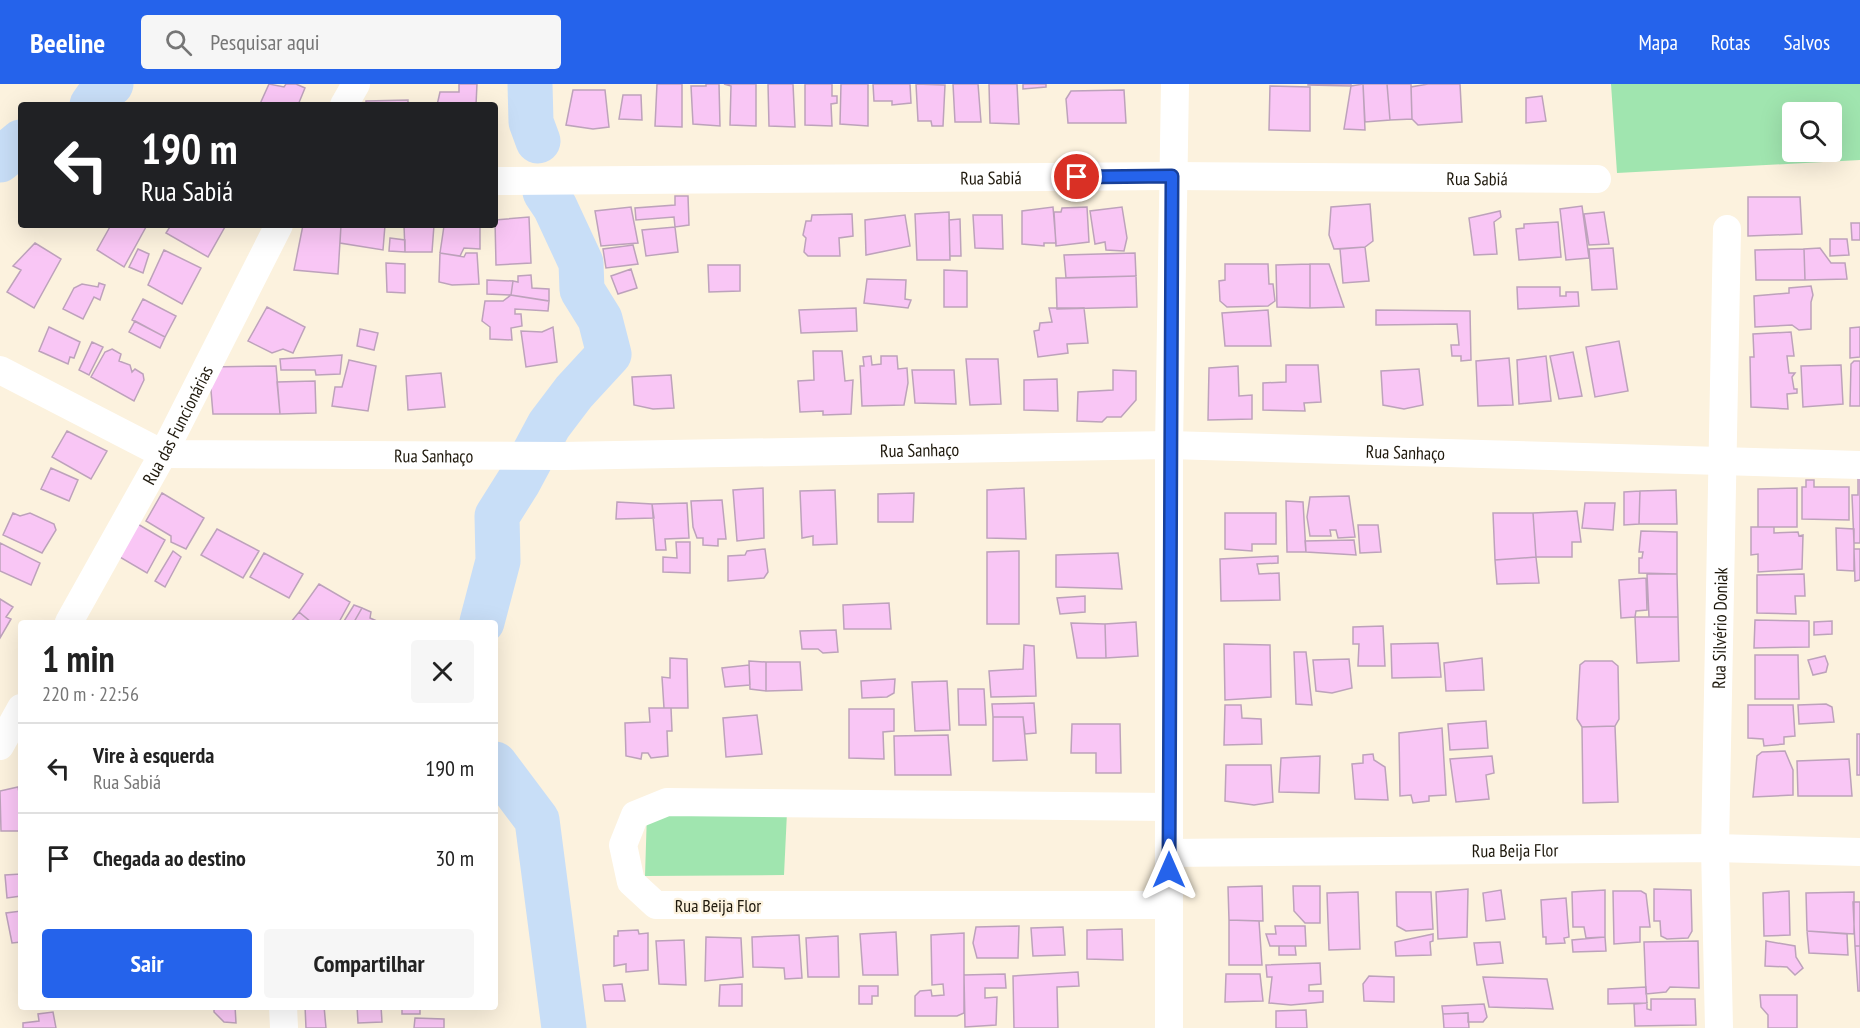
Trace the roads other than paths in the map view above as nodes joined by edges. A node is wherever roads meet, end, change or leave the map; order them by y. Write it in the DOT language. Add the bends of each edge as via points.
graph roads {
  1 [pos="356,84"];
  2 [pos="1175,84"];
  3 [pos="346,102"];
  4 [pos="1172,176"];
  5 [pos="1597,179"];
  6 [pos="498,181"];
  7 [pos="277,228"];
  8 [pos="1727,229"];
  9 [pos="0,370"];
  10 [pos="1169,445"];
  11 [pos="163,454"];
  12 [pos="1724,463"];
  13 [pos="1860,465"];
  14 [pos="70,620"];
  15 [pos="0,694"];
  16 [pos="18,704"];
  17 [pos="18,712"];
  18 [pos="0,746"];
  19 [pos="1169,807"];
  20 [pos="1715,848"];
  21 [pos="1860,852"];
  22 [pos="1169,853"];
  23 [pos="1168,905"];
  24 [pos="283,1010"];
  25 [pos="284,1028"];
  26 [pos="1169,1028"];
  27 [pos="1719,1028"];
  1 -- 3 [label="street"];
  2 -- 4 [label="street"];
  4 -- 5 [label="street, Rua Sabiá"];
  4 -- 6 [label="street, Rua Sabiá"];
  4 -- 10 [label="street"];
  7 -- 11 [label="street, Rua das Funcionárias"];
  8 -- 12 [label="street, Rua Silvério Doniak"];
  9 -- 11 [label="street, Rua Sanhaço"];
  10 -- 11 [label="street, Rua Sanhaço" via="500,457"];
  10 -- 12 [label="street, Rua Sanhaço"];
  10 -- 19 [label="street"];
  11 -- 14 [label="street, Rua das Funcionárias"];
  12 -- 13 [label="street, Rua Sanhaço"];
  12 -- 20 [label="street, Rua Silvério Doniak"];
  15 -- 16 [label="street"];
  17 -- 18 [label="street"];
  19 -- 22 [label="street"];
  19 -- 23 [label="street, Rua Beija Flor" via="667,802 635,815 623,845 631,882 656,905"];
  20 -- 21 [label="street, Rua Beija Flor"];
  20 -- 22 [label="street, Rua Beija Flor"];
  20 -- 27 [label="street, Rua Silvério Doniak"];
  22 -- 23 [label="street"];
  23 -- 26 [label="street"];
  24 -- 25 [label="street"];
}
